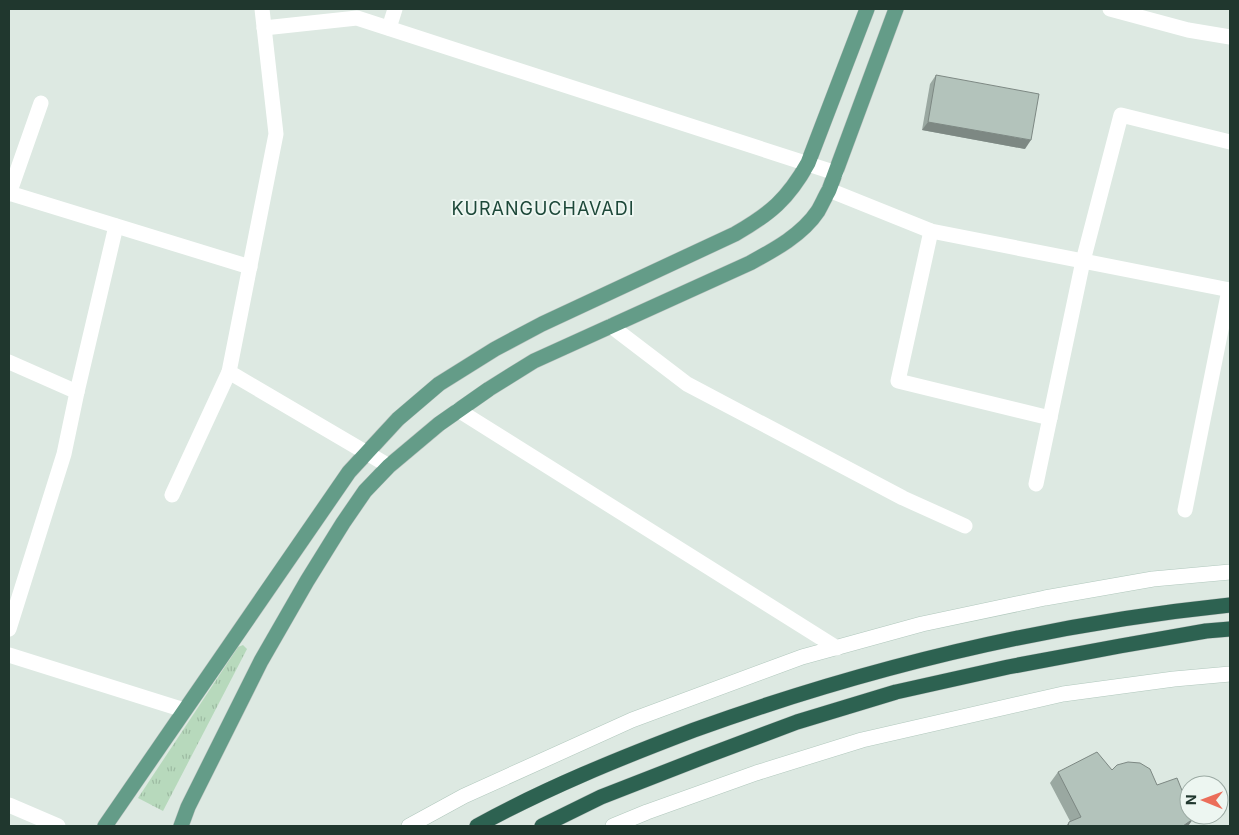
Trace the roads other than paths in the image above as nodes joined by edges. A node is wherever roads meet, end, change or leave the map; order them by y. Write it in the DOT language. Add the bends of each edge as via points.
graph roads {
  1 [pos="262,9"];
  2 [pos="395,9"];
  3 [pos="867,9"];
  4 [pos="896,9"];
  5 [pos="1110,9"];
  6 [pos="264,28"];
  7 [pos="389,28"];
  8 [pos="1230,37"];
  9 [pos="41,103"];
  10 [pos="1230,142"];
  11 [pos="808,163"];
  12 [pos="836,173"];
  13 [pos="829,190"];
  14 [pos="9,193"];
  15 [pos="116,226"];
  16 [pos="931,230"];
  17 [pos="1084,261"];
  18 [pos="250,267"];
  19 [pos="1230,290"];
  20 [pos="611,326"];
  21 [pos="9,362"];
  22 [pos="229,372"];
  23 [pos="77,392"];
  24 [pos="458,410"];
  25 [pos="1050,418"];
  26 [pos="366,453"];
  27 [pos="390,466"];
  28 [pos="1036,484"];
  29 [pos="172,495"];
  30 [pos="1184,510"];
  31 [pos="966,526"];
  32 [pos="1230,572"];
  33 [pos="1230,605"];
  34 [pos="9,629"];
  35 [pos="1230,629"];
  36 [pos="837,648"];
  37 [pos="9,655"];
  38 [pos="1230,674"];
  39 [pos="184,710"];
  40 [pos="9,804"];
  41 [pos="58,826"];
  42 [pos="105,826"];
  43 [pos="181,826"];
  44 [pos="409,826"];
  45 [pos="477,826"];
  46 [pos="542,826"];
  47 [pos="613,826"];
  1 -- 6 [label="street"];
  2 -- 7 [label="street"];
  3 -- 11 [label="main road"];
  4 -- 12 [label="main road"];
  5 -- 8 [label="street" via="1188,30"];
  6 -- 7 [label="street" via="356,18"];
  6 -- 18 [label="street" via="276,134"];
  7 -- 11 [label="street"];
  9 -- 14 [label="street"];
  10 -- 17 [label="street" via="1120,115"];
  11 -- 12 [label="street"];
  11 -- 26 [label="main road" via="782,202 760,220 494,349 439,384 398,419"];
  12 -- 13 [label="main road"];
  13 -- 16 [label="street"];
  13 -- 20 [label="main road" via="805,226 773,251"];
  14 -- 15 [label="street"];
  15 -- 18 [label="street"];
  15 -- 23 [label="street"];
  16 -- 17 [label="street"];
  16 -- 25 [label="street" via="898,380"];
  17 -- 19 [label="street"];
  17 -- 25 [label="street"];
  18 -- 22 [label="street"];
  19 -- 30 [label="street"];
  20 -- 24 [label="main road" via="534,361"];
  20 -- 31 [label="street" via="687,384 903,498"];
  21 -- 23 [label="street"];
  22 -- 26 [label="street"];
  22 -- 29 [label="street"];
  23 -- 34 [label="street" via="64,454"];
  24 -- 27 [label="main road"];
  24 -- 36 [label="street"];
  25 -- 28 [label="street"];
  26 -- 27 [label="street"];
  26 -- 39 [label="main road" via="349,472"];
  27 -- 43 [label="main road" via="365,491 342,523 261,661"];
  32 -- 36 [label="street" via="1153,579 1045,598 922,624"];
  33 -- 45 [label="highway" via="1104,621 983,644 853,678 644,749"];
  35 -- 46 [label="highway" via="1101,649 896,692 797,722 701,758 601,797"];
  36 -- 44 [label="street" via="802,657 632,720 464,796"];
  37 -- 39 [label="street"];
  38 -- 47 [label="street" via="1174,678 1063,694 862,740 756,773"];
  39 -- 42 [label="main road"];
  40 -- 41 [label="street"];
}
